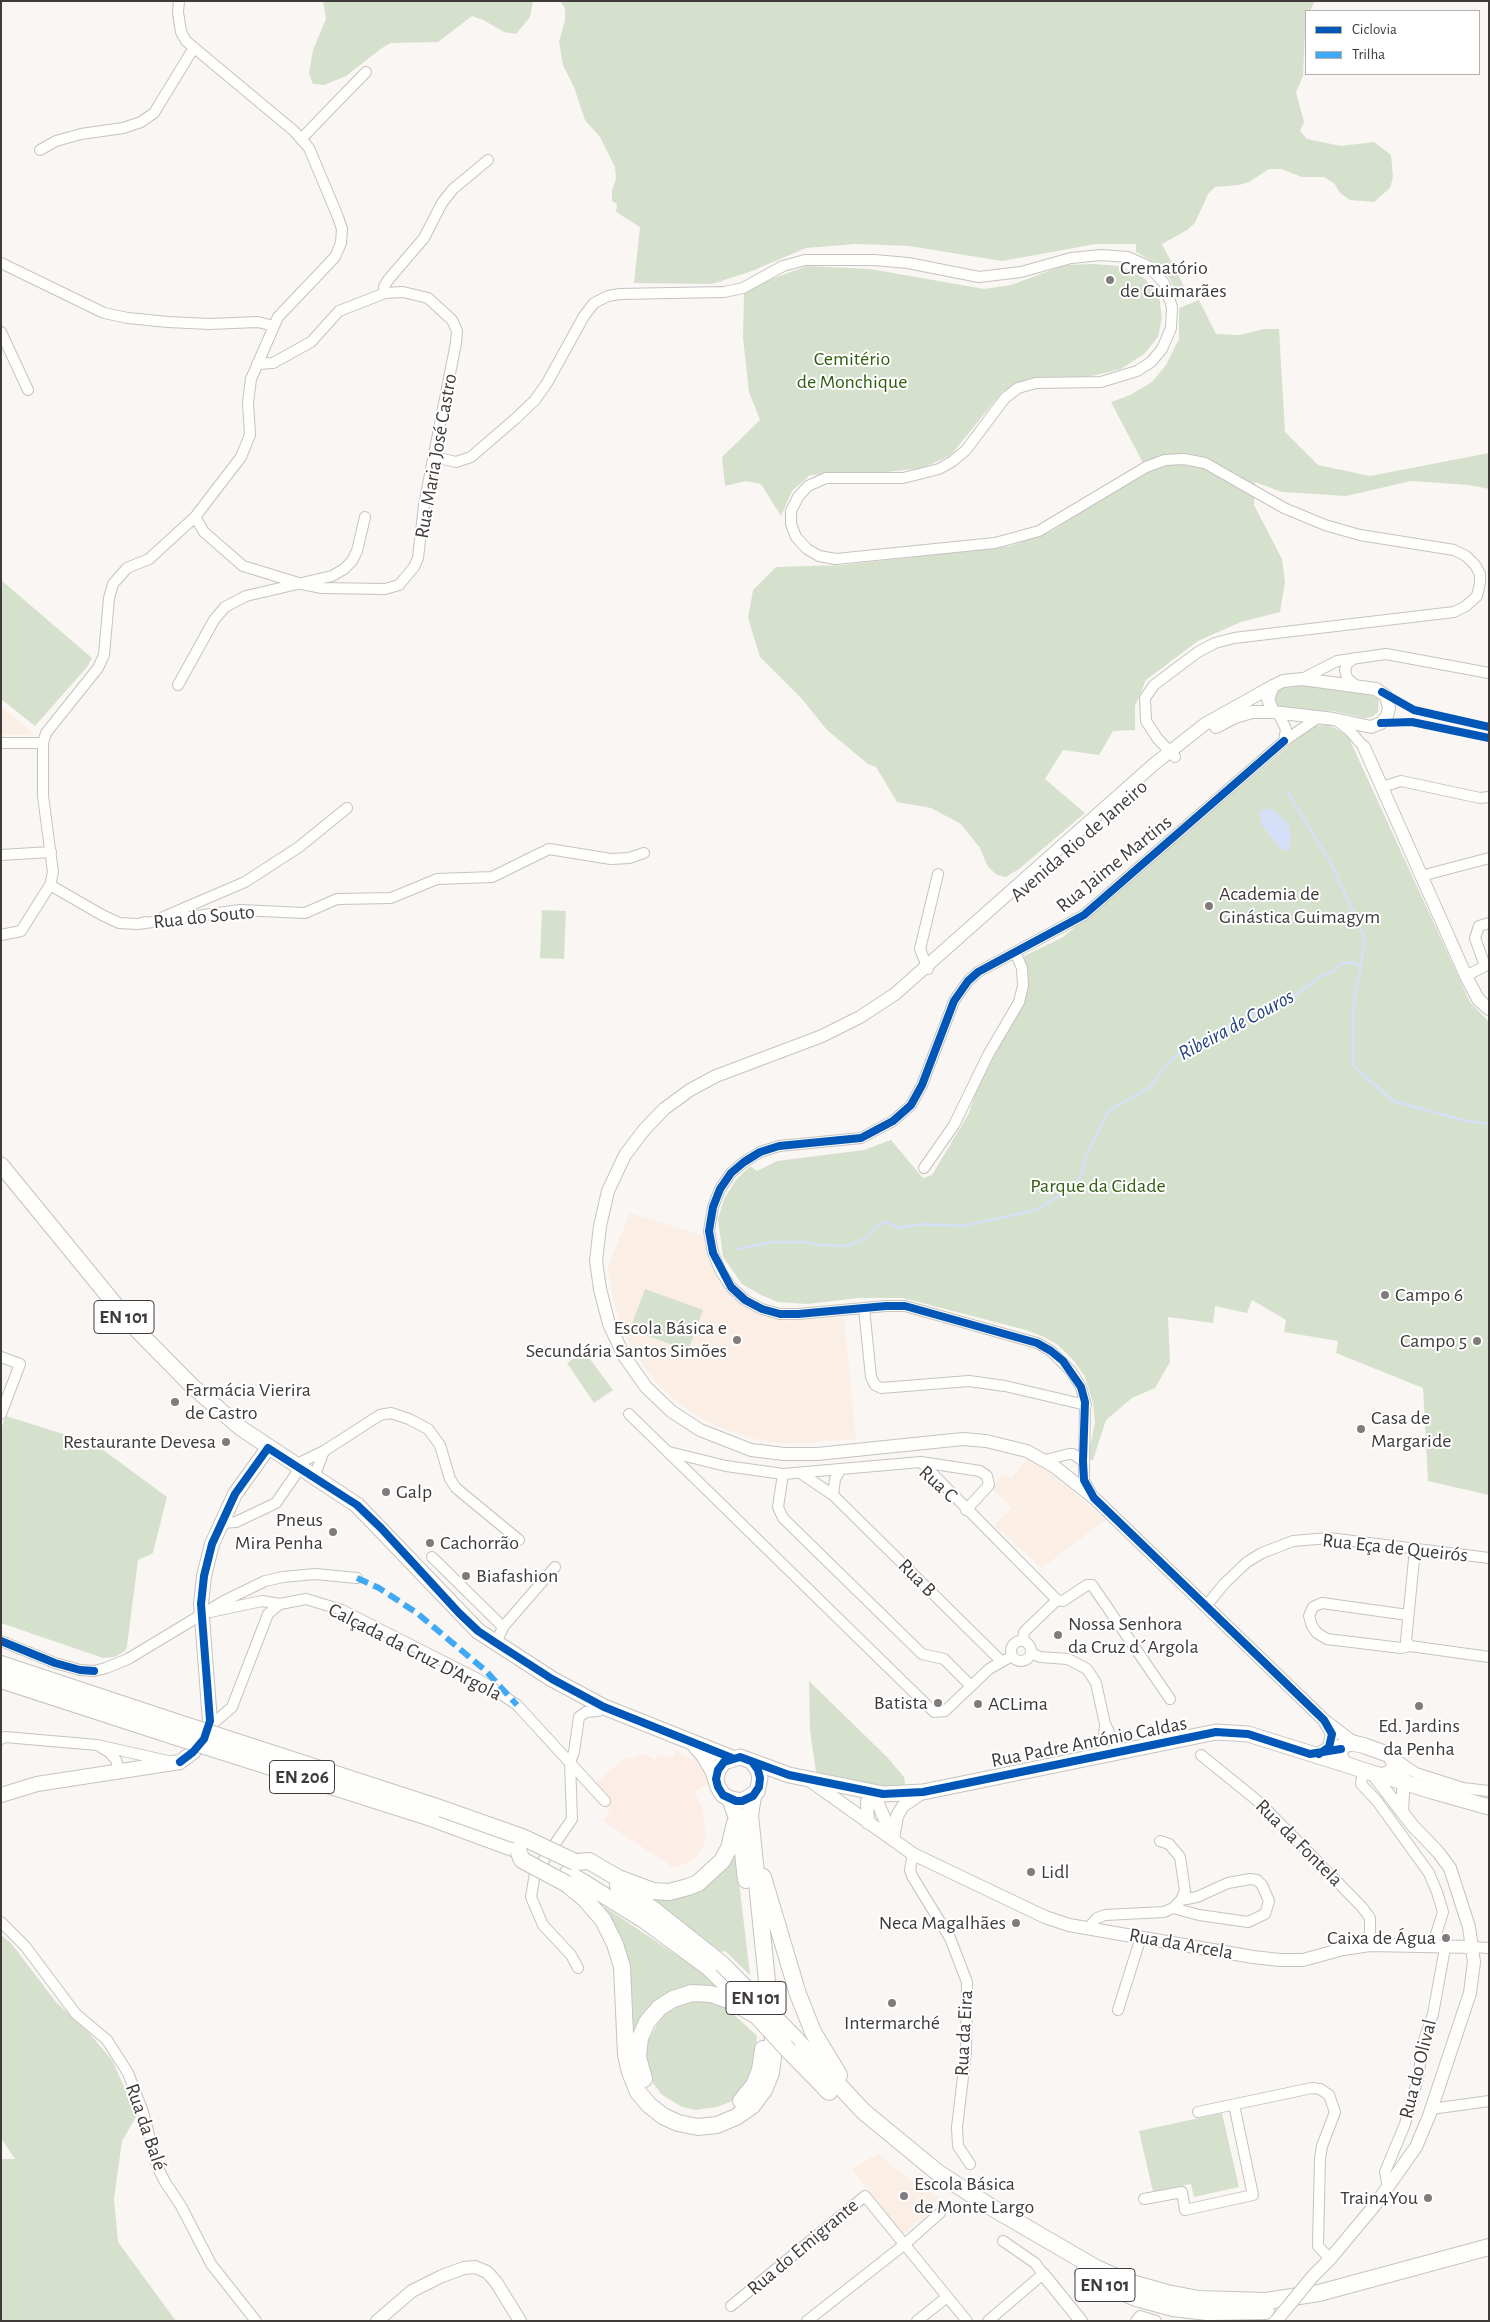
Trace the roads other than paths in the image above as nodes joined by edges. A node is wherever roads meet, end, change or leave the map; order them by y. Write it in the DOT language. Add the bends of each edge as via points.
graph roads {
  1 [pos="179,1"];
  2 [pos="193,49"];
  3 [pos="366,72"];
  4 [pos="302,138"];
  5 [pos="40,150"];
  6 [pos="488,160"];
  7 [pos="1,264"];
  8 [pos="385,293"];
  9 [pos="274,326"];
  10 [pos="1,332"];
  11 [pos="257,364"];
  12 [pos="28,390"];
  13 [pos="434,457"];
  14 [pos="195,517"];
  15 [pos="365,517"];
  16 [pos="302,584"];
  17 [pos="1355,658"];
  18 [pos="1489,673"];
  19 [pos="1302,679"];
  20 [pos="178,685"];
  21 [pos="1355,685"];
  22 [pos="1273,686"];
  23 [pos="1275,712"];
  24 [pos="1318,717"];
  25 [pos="1334,719"];
  26 [pos="1371,727"];
  27 [pos="1284,741"];
  28 [pos="1,743"];
  29 [pos="43,743"];
  30 [pos="1364,747"];
  31 [pos="1173,754"];
  32 [pos="1382,787"];
  33 [pos="1489,797"];
  34 [pos="347,808"];
  35 [pos="51,852"];
  36 [pos="644,853"];
  37 [pos="1,855"];
  38 [pos="1489,858"];
  39 [pos="938,874"];
  40 [pos="1421,876"];
  41 [pos="50,885"];
  42 [pos="1489,923"];
  43 [pos="138,924"];
  44 [pos="1,935"];
  45 [pos="1015,952"];
  46 [pos="926,968"];
  47 [pos="1466,976"];
  48 [pos="1489,1009"];
  49 [pos="1,1165"];
  50 [pos="924,1168"];
  51 [pos="864,1308"];
  52 [pos="1,1357"];
  53 [pos="1086,1405"];
  54 [pos="1,1414"];
  55 [pos="629,1414"];
  56 [pos="1085,1433"];
  57 [pos="268,1448"];
  58 [pos="324,1451"];
  59 [pos="668,1452"];
  60 [pos="1066,1454"];
  61 [pos="1083,1461"];
  62 [pos="921,1462"];
  63 [pos="1052,1462"];
  64 [pos="298,1466"];
  65 [pos="840,1470"];
  66 [pos="1084,1472"];
  67 [pos="783,1474"];
  68 [pos="802,1474"];
  69 [pos="314,1477"];
  70 [pos="1070,1478"];
  71 [pos="832,1495"];
  72 [pos="1094,1498"];
  73 [pos="966,1510"];
  74 [pos="220,1523"];
  75 [pos="519,1540"];
  76 [pos="1415,1549"];
  77 [pos="432,1557"];
  78 [pos="1489,1558"];
  79 [pos="555,1566"];
  80 [pos="446,1571"];
  81 [pos="357,1578"];
  82 [pos="427,1579"];
  83 [pos="1057,1600"];
  84 [pos="280,1604"];
  85 [pos="1206,1606"];
  86 [pos="202,1614"];
  87 [pos="1408,1615"];
  88 [pos="503,1627"];
  89 [pos="1023,1640"];
  90 [pos="1,1641"];
  91 [pos="496,1643"];
  92 [pos="1410,1646"];
  93 [pos="1031,1653"];
  94 [pos="1012,1656"];
  95 [pos="1489,1657"];
  96 [pos="1001,1661"];
  97 [pos="1,1664"];
  98 [pos="1,1680"];
  99 [pos="971,1686"];
  100 [pos="1170,1700"];
  101 [pos="604,1707"];
  102 [pos="1324,1720"];
  103 [pos="1105,1724"];
  104 [pos="208,1728"];
  105 [pos="176,1730"];
  106 [pos="1332,1734"];
  107 [pos="1,1739"];
  108 [pos="691,1742"];
  109 [pos="97,1745"];
  110 [pos="1362,1745"];
  111 [pos="1342,1747"];
  112 [pos="124,1751"];
  113 [pos="1119,1752"];
  114 [pos="1314,1754"];
  115 [pos="1202,1755"];
  116 [pos="1102,1756"];
  117 [pos="732,1758"];
  118 [pos="180,1762"];
  119 [pos="570,1762"];
  120 [pos="753,1763"];
  121 [pos="1344,1764"];
  122 [pos="124,1772"];
  123 [pos="1372,1773"];
  124 [pos="1402,1773"];
  125 [pos="789,1775"];
  126 [pos="716,1779"];
  127 [pos="809,1780"];
  128 [pos="756,1791"];
  129 [pos="1489,1791"];
  130 [pos="872,1792"];
  131 [pos="923,1792"];
  132 [pos="1,1795"];
  133 [pos="730,1800"];
  134 [pos="605,1801"];
  135 [pos="1489,1807"];
  136 [pos="1402,1812"];
  137 [pos="737,1818"];
  138 [pos="868,1823"];
  139 [pos="893,1839"];
  140 [pos="1160,1841"];
  141 [pos="754,1845"];
  142 [pos="913,1854"];
  143 [pos="570,1873"];
  144 [pos="1181,1900"];
  145 [pos="1173,1908"];
  146 [pos="1,1922"];
  147 [pos="1087,1929"];
  148 [pos="1141,1937"];
  149 [pos="1370,1946"];
  150 [pos="1432,1947"];
  151 [pos="1472,1947"];
  152 [pos="1445,1948"];
  153 [pos="1489,1948"];
  154 [pos="722,1964"];
  155 [pos="578,1968"];
  156 [pos="733,1997"];
  157 [pos="1118,2010"];
  158 [pos="1489,2101"];
  159 [pos="1234,2105"];
  160 [pos="1431,2109"];
  161 [pos="864,2112"];
  162 [pos="1198,2112"];
  163 [pos="970,2164"];
  164 [pos="1388,2188"];
  165 [pos="1144,2199"];
  166 [pos="940,2213"];
  167 [pos="1003,2241"];
  168 [pos="905,2244"];
  169 [pos="1489,2247"];
  170 [pos="1489,2256"];
  171 [pos="1330,2259"];
  172 [pos="1043,2274"];
  173 [pos="948,2297"];
  174 [pos="732,2306"];
  175 [pos="256,2321"];
  176 [pos="376,2321"];
  177 [pos="520,2321"];
  178 [pos="807,2321"];
  179 [pos="917,2321"];
  180 [pos="967,2321"];
  181 [pos="988,2321"];
  182 [pos="1081,2321"];
  183 [pos="1136,2321"];
  184 [pos="1156,2321"];
  185 [pos="1276,2321"];
  1 -- 2 [label="street" via="180,32"];
  2 -- 4 [label="street"];
  2 -- 5 [label="street" via="154,113 141,122 80,134"];
  3 -- 4 [label="street"];
  4 -- 9 [label="street" via="338,216 341,243 335,257 287,306"];
  6 -- 8 [label="street" via="453,189 442,203 424,238 388,280"];
  7 -- 9 [label="street" via="104,313 176,322 258,322"];
  8 -- 11 [label="street, Rua Maria José Castro" via="339,311 310,342 273,363"];
  8 -- 13 [label="street, Rua Maria José Castro" via="403,292 428,298 452,320 457,331"];
  9 -- 11 [label="street"];
  10 -- 12 [label="street"];
  11 -- 14 [label="street" via="249,387 247,446"];
  13 -- 16 [label="street, Rua Maria José Castro" via="418,558 399,585 385,589 322,588"];
  13 -- 31 [label="street" via="463,461 515,420 547,383 584,316 594,303 608,296 724,292 743,288 783,266 805,260 908,263 979,277 1021,272 1072,258 1128,257 1148,266 1164,283 1172,307 1171,328 1162,349 1151,362 1137,371 1101,382 1036,383 1018,388 1005,398 966,450 953,461 939,469 903,478 826,478 808,486 798,497 791,510 791,524 796,537 807,549 819,556 836,559 995,543 1039,531 1146,467 1165,460 1184,459 1205,463 1284,508 1324,525 1375,538 1454,550 1475,565 1480,574 1477,596 1454,612 1234,638 1198,652 1154,685 1145,698 1146,721"];
  14 -- 16 [label="street, Rua Maria José Castro" via="204,532 243,566"];
  14 -- 29 [label="street" via="149,559 127,568 118,576 109,598 106,641 98,668 46,733"];
  15 -- 16 [label="street" via="352,561 332,576"];
  16 -- 20 [label="street" via="246,596 225,607 214,620"];
  17 -- 18 [label="street" via="1386,654"];
  17 -- 19 [label="street" via="1337,661"];
  17 -- 21 [label="street" via="1345,670 1347,678"];
  19 -- 21 [label="street"];
  19 -- 22 [label="street"];
  21 -- 26 [label="street" via="1376,689 1386,696 1387,716 1382,723"];
  22 -- 23 [label="street" via="1268,700"];
  22 -- 31 [label="street" via="1205,724"];
  23 -- 24 [label="street, Avenida Rio de Janeiro"];
  23 -- 27 [label="street" via="1286,729"];
  23 -- 31 [label="street, Avenida Rio de Janeiro" via="1252,712 1235,717"];
  24 -- 25 [label="street, Avenida Rio de Janeiro"];
  24 -- 27 [label="street, Rua Jaime Martins"];
  25 -- 26 [label="street, Avenida Rio de Janeiro"];
  25 -- 30 [label="street" via="1350,730"];
  26 -- 30 [label="street"];
  27 -- 45 [label="street, Rua Jaime Martins" via="1084,915"];
  28 -- 29 [label="street"];
  29 -- 35 [label="street" via="43,796"];
  30 -- 32 [label="street"];
  31 -- 46 [label="street, Avenida Rio de Janeiro" via="993,916"];
  32 -- 33 [label="street" via="1401,781 1480,798"];
  32 -- 40 [label="street"];
  34 -- 43 [label="street" via="299,847 245,882 161,918"];
  35 -- 37 [label="street"];
  35 -- 41 [label="street" via="53,872"];
  36 -- 43 [label="street, Rua do Souto" via="611,859 549,849 492,877 437,879 391,898 337,899 305,913 230,910"];
  38 -- 40 [label="street"];
  39 -- 46 [label="street" via="920,948"];
  40 -- 47 [label="street"];
  41 -- 43 [label="street" via="102,915"];
  41 -- 44 [label="street" via="20,931"];
  42 -- 47 [label="street" via="1479,926 1475,938 1485,966"];
  45 -- 50 [label="street" via="1022,968 1023,986 1019,1002 988,1055 954,1125"];
  45 -- 51 [label="street, Rua Jaime Martins" via="968,980 954,1001 922,1085 911,1104 894,1121 861,1138 779,1146 760,1152 731,1173 720,1189 709,1231 713,1253 731,1287 746,1300 762,1310 780,1314"];
  46 -- 63 [label="street, Avenida Rio de Janeiro" via="860,1017 822,1036 716,1076 664,1109 625,1156 608,1191 596,1261 600,1289 609,1324 624,1356 646,1387 671,1411 700,1430 744,1447 784,1454 817,1454 963,1439 1011,1446"];
  47 -- 48 [label="street" via="1478,999"];
  49 -- 57 [label="main road, EN 101" via="132,1326 192,1386"];
  51 -- 53 [label="street, Rua Jaime Martins" via="905,1306 1037,1343 1051,1350 1067,1366 1081,1387"];
  51 -- 53 [label="street" via="871,1377 881,1388 969,1381"];
  52 -- 54 [label="street" via="20,1364"];
  53 -- 56 [label="street, Rua Jaime Martins"];
  55 -- 59 [label="street"];
  56 -- 60 [label="street"];
  56 -- 61 [label="street, Rua Jaime Martins"];
  57 -- 64 [label="main road, EN 101"];
  57 -- 74 [label="main road" via="235,1494"];
  58 -- 64 [label="street"];
  58 -- 69 [label="street"];
  58 -- 75 [label="street" via="380,1415 391,1413 409,1419 428,1429 440,1445 456,1488"];
  59 -- 67 [label="street, Rua C" via="726,1466"];
  59 -- 99 [label="street" via="934,1712 945,1711"];
  60 -- 61 [label="street" via="1074,1454"];
  60 -- 63 [label="street"];
  61 -- 66 [label="street, Rua Jaime Martins"];
  62 -- 65 [label="street, Rua C"];
  62 -- 73 [label="street, Rua C"];
  62 -- 73 [label="street" via="980,1471 987,1476 989,1485"];
  63 -- 70 [label="street, Avenida Rio de Janeiro"];
  64 -- 69 [label="main road, EN 101"];
  64 -- 74 [label="street" via="276,1504 236,1522"];
  65 -- 68 [label="street, Rua C"];
  65 -- 71 [label="street"];
  66 -- 70 [label="street"];
  66 -- 72 [label="street, Rua Jaime Martins" via="1084,1480"];
  67 -- 68 [label="street, Rua C"];
  67 -- 99 [label="street" via="778,1507 783,1518 922,1654 944,1660"];
  68 -- 71 [label="street, Rua B"];
  69 -- 82 [label="main road, EN 101" via="357,1505"];
  70 -- 72 [label="street, Avenida Rio de Janeiro"];
  71 -- 96 [label="street, Rua B"];
  72 -- 85 [label="street, Avenida Rio de Janeiro"];
  73 -- 83 [label="street, Rua C"];
  74 -- 86 [label="main road" via="204,1576"];
  76 -- 78 [label="street, Rua Eça de Queirós"];
  76 -- 85 [label="street, Rua Eça de Queirós" via="1329,1538 1293,1541 1247,1562"];
  76 -- 87 [label="street"];
  77 -- 80 [label="street"];
  79 -- 88 [label="street"];
  80 -- 82 [label="street"];
  80 -- 88 [label="street"];
  81 -- 86 [label="street" via="315,1574 274,1578 243,1590"];
  82 -- 91 [label="main road, EN 101" via="459,1614"];
  83 -- 89 [label="street" via="1024,1632"];
  83 -- 100 [label="street" via="1063,1601 1092,1585"];
  84 -- 86 [label="street, Calçada da Cruz D'Argola" via="262,1601"];
  84 -- 104 [label="street" via="268,1614 232,1707"];
  84 -- 119 [label="street, Calçada da Cruz D'Argola" via="306,1599 342,1610 489,1686 517,1706"];
  85 -- 102 [label="street, Avenida Rio de Janeiro"];
  86 -- 90 [label="street" via="128,1658 94,1671 55,1663"];
  86 -- 104 [label="main road" via="209,1693"];
  87 -- 92 [label="street" via="1406,1641"];
  87 -- 92 [label="street" via="1322,1603 1313,1607 1310,1616 1317,1633 1327,1639 1401,1648"];
  88 -- 91 [label="street"];
  89 -- 93 [label="street" via="1030,1645"];
  89 -- 94 [label="street" via="1011,1648"];
  91 -- 101 [label="main road, EN 101"];
  92 -- 95 [label="street"];
  93 -- 94 [label="street" via="1026,1660 1018,1661"];
  93 -- 103 [label="street" via="1040,1657 1068,1659 1087,1669 1096,1683"];
  94 -- 96 [label="street"];
  96 -- 99 [label="street"];
  97 -- 105 [label="highway, EN 206"];
  98 -- 105 [label="highway, EN 206"];
  101 -- 108 [label="main road, EN 101"];
  101 -- 119 [label="street" via="579,1717"];
  102 -- 106 [label="street"];
  102 -- 110 [label="street"];
  103 -- 113 [label="street"];
  103 -- 116 [label="street"];
  104 -- 118 [label="main road" via="204,1739"];
  105 -- 143 [label="highway, EN 206, bridge" via="434,1806 522,1837"];
  105 -- 143 [label="highway, EN 206, bridge" via="431,1818 518,1850 522,1860"];
  106 -- 111 [label="street"];
  106 -- 114 [label="street" via="1329,1747"];
  107 -- 109 [label="street"];
  108 -- 117 [label="main road, EN 101"];
  108 -- 126 [label="main road, EN 101" via="704,1756"];
  109 -- 112 [label="street"];
  109 -- 122 [label="street" via="110,1752"];
  110 -- 111 [label="main road" via="1351,1743"];
  110 -- 124 [label="main road"];
  111 -- 114 [label="main road"];
  111 -- 121 [label="main road" via="1339,1754"];
  112 -- 118 [label="street"];
  112 -- 122 [label="street" via="132,1761"];
  113 -- 114 [label="main road, Rua Padre António Caldas / EN 101" via="1216,1732 1248,1734"];
  113 -- 116 [label="main road, Rua Padre António Caldas / EN 101"];
  114 -- 121 [label="main road, Rua Padre António Caldas / EN 101"];
  115 -- 149 [label="street, Rua da Fontela" via="1259,1802 1362,1907 1370,1918"];
  116 -- 131 [label="main road, Rua Padre António Caldas / EN 101"];
  117 -- 120 [label="main road, EN 101" via="740,1757"];
  117 -- 126 [label="main road" via="724,1762"];
  118 -- 122 [label="main road"];
  119 -- 134 [label="street, Calçada da Cruz D'Argola"];
  119 -- 155 [label="street" via="572,1819 535,1873 531,1897 543,1925 571,1955"];
  120 -- 125 [label="main road, EN 101"];
  120 -- 128 [label="main road" via="760,1778"];
  121 -- 123 [label="main road, Rua Padre António Caldas / EN 101"];
  122 -- 132 [label="main road" via="37,1784"];
  123 -- 124 [label="main road"];
  123 -- 136 [label="street"];
  123 -- 150 [label="street" via="1361,1784 1429,1873 1437,1892 1443,1912"];
  124 -- 129 [label="street" via="1416,1773 1463,1788"];
  124 -- 135 [label="main road"];
  124 -- 136 [label="street"];
  125 -- 127 [label="main road, EN 101"];
  125 -- 128 [label="main road" via="770,1780"];
  126 -- 133 [label="main road, EN 101" via="718,1788"];
  127 -- 130 [label="main road, EN 101"];
  127 -- 138 [label="street, Rua da Arcela"];
  128 -- 133 [label="main road" via="742,1801"];
  128 -- 141 [label="highway" via="750,1815"];
  130 -- 131 [label="main road, Rua Padre António Caldas / EN 101"];
  130 -- 138 [label="street" via="867,1802"];
  130 -- 139 [label="street"];
  131 -- 139 [label="street" via="903,1806 897,1816"];
  133 -- 137 [label="highway"];
  136 -- 151 [label="street" via="1450,1868"];
  137 -- 143 [label="highway" via="722,1861 698,1883 688,1887 669,1892 653,1891 618,1878 589,1861"];
  137 -- 156 [label="highway" via="763,2047 760,2070 743,2099 715,2115 698,2117 667,2106 646,2085 640,2069 640,2038 647,2022 659,2008 692,1993"];
  138 -- 139 [label="street, Rua da Arcela"];
  139 -- 142 [label="street, Rua da Arcela"];
  140 -- 144 [label="street" via="1169,1844 1180,1857 1185,1891"];
  141 -- 143 [label="highway" via="774,2049 771,2074 752,2106 736,2117 698,2127 663,2116 638,2092 626,2055 622,1967 615,1944 603,1920 585,1899"];
  141 -- 161 [label="highway" via="798,1994 813,2032 837,2073 865,2104"];
  142 -- 147 [label="street, Rua da Arcela" via="1045,1917"];
  142 -- 163 [label="street, Rua da Eira" via="912,1876 950,1938 967,1982 966,2052 957,2127 958,2146"];
  143 -- 154 [label="highway, EN 206" via="615,1884 654,1910"];
  143 -- 156 [label="highway, EN 206" via="644,1920 708,1967"];
  144 -- 145 [label="street"];
  144 -- 145 [label="street" via="1250,1878 1262,1884 1269,1900 1265,1914 1248,1922"];
  145 -- 147 [label="street" via="1164,1912 1105,1915 1097,1918"];
  146 -- 175 [label="street, Rua da Balé" via="24,1946 76,2014 106,2040 128,2073 165,2182 211,2264"];
  147 -- 148 [label="street, Rua da Arcela"];
  148 -- 149 [label="street, Rua da Arcela" via="1280,1960 1303,1960 1343,1949"];
  148 -- 157 [label="street"];
  149 -- 150 [label="street, Rua da Arcela"];
  150 -- 152 [label="street, Rua da Arcela"];
  151 -- 152 [label="street, Rua da Arcela"];
  151 -- 153 [label="street, Rua da Arcela"];
  151 -- 160 [label="street" via="1474,1962 1470,1993"];
  152 -- 164 [label="street, Rua do Olival" via="1418,2078 1405,2124 1385,2172"];
  154 -- 161 [label="highway, EN 101, bridge"];
  156 -- 170 [label="highway, EN 101, bridge" via="757,2016 856,2120 892,2150 1058,2259 1102,2284 1136,2298 1173,2308 1208,2312 1281,2309 1336,2298"];
  158 -- 160 [label="street"];
  159 -- 162 [label="street"];
  159 -- 165 [label="street" via="1253,2195 1185,2210 1182,2192"];
  159 -- 171 [label="street" via="1312,2088 1328,2095 1334,2112 1322,2146 1318,2246"];
  160 -- 164 [label="street" via="1416,2147"];
  161 -- 169 [label="highway, EN 101" via="937,2172 991,2207 1096,2268 1128,2282 1167,2293 1218,2300 1287,2298 1319,2293"];
  164 -- 171 [label="street"];
  166 -- 168 [label="street"];
  167 -- 172 [label="street" via="1035,2263"];
  168 -- 173 [label="street, Rua do Emigrante"];
  168 -- 174 [label="street, Rua do Emigrante" via="865,2196"];
  168 -- 178 [label="street"];
  171 -- 185 [label="street, bridge"];
  172 -- 181 [label="street"];
  172 -- 182 [label="street"];
  173 -- 179 [label="street"];
  173 -- 180 [label="street, Rua do Emigrante"];
  176 -- 177 [label="street" via="412,2292 442,2276 475,2267 487,2272 496,2282"];
  183 -- 184 [label="street" via="1140,2316"];
}
